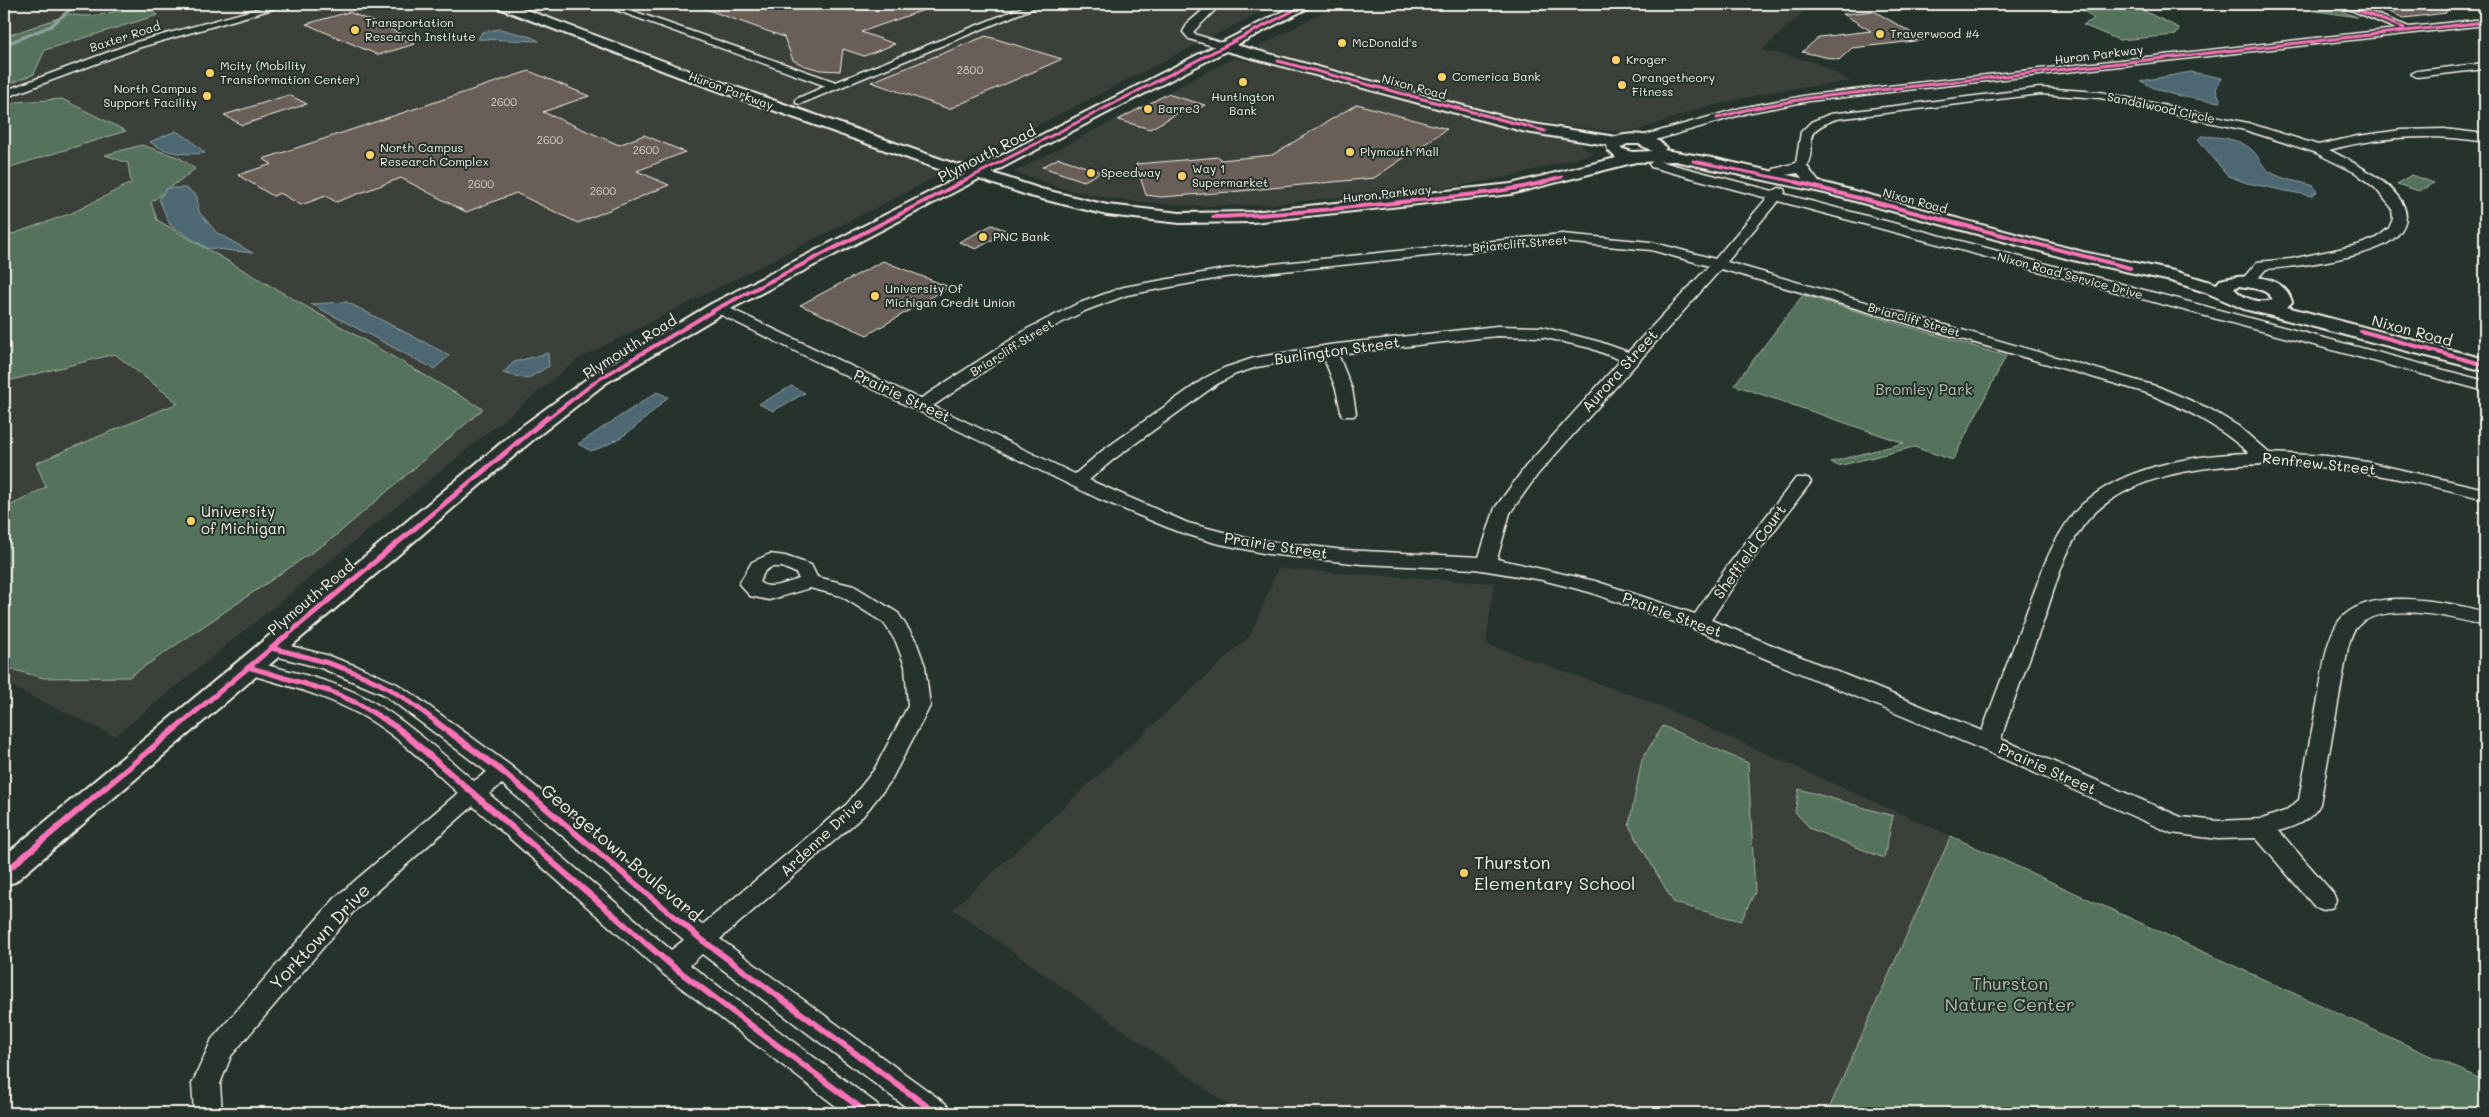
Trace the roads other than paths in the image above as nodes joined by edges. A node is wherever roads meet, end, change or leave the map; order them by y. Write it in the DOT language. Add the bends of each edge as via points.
graph roads {
  1 [pos="285,4"];
  2 [pos="500,4"];
  3 [pos="604,4"];
  4 [pos="1038,4"];
  5 [pos="1216,4"];
  6 [pos="1306,4"];
  7 [pos="2342,4"];
  8 [pos="2485,22"];
  9 [pos="2406,29"];
  10 [pos="630,38"];
  11 [pos="607,45"];
  12 [pos="1223,46"];
  13 [pos="2485,66"];
  14 [pos="2417,74"];
  15 [pos="746,80"];
  16 [pos="836,86"];
  17 [pos="4,95"];
  18 [pos="800,100"];
  19 [pos="770,105"];
  20 [pos="2485,138"];
  21 [pos="1615,146"];
  22 [pos="2318,149"];
  23 [pos="1654,151"];
  24 [pos="1633,158"];
  25 [pos="1801,166"];
  26 [pos="971,171"];
  27 [pos="1562,177"];
  28 [pos="1815,183"];
  29 [pos="1779,185"];
  30 [pos="2290,262"];
  31 [pos="1719,264"];
  32 [pos="2238,286"];
  33 [pos="2278,294"];
  34 [pos="2264,307"];
  35 [pos="718,308"];
  36 [pos="2425,348"];
  37 [pos="1329,350"];
  38 [pos="1631,358"];
  39 [pos="2485,358"];
  40 [pos="2485,365"];
  41 [pos="2421,369"];
  42 [pos="2485,386"];
  43 [pos="920,407"];
  44 [pos="1348,413"];
  45 [pos="2263,457"];
  46 [pos="1077,481"];
  47 [pos="1802,482"];
  48 [pos="2485,494"];
  49 [pos="1486,564"];
  50 [pos="810,582"];
  51 [pos="2485,619"];
  52 [pos="1699,623"];
  53 [pos="271,648"];
  54 [pos="248,667"];
  55 [pos="1989,743"];
  56 [pos="502,772"];
  57 [pos="473,793"];
  58 [pos="2262,828"];
  59 [pos="4,873"];
  60 [pos="2324,900"];
  61 [pos="702,940"];
  62 [pos="671,965"];
  63 [pos="208,1113"];
  64 [pos="867,1113"];
  65 [pos="936,1113"];
  1 -- 17 [label="street, Baxter Road" via="145,42"];
  2 -- 11 [label="main road, Huron Parkway"];
  3 -- 16 [label="street"];
  4 -- 16 [label="street"];
  5 -- 12 [label="street" via="1188,32 1192,37"];
  6 -- 12 [label="main road, Plymouth Road"];
  7 -- 9 [label="street"];
  8 -- 9 [label="street, Huron Parkway"];
  9 -- 23 [label="street, Huron Parkway" via="1809,98 1745,110 1676,131"];
  10 -- 11 [label="main road"];
  11 -- 19 [label="main road, Huron Parkway"];
  12 -- 21 [label="main road, Nixon Road" via="1526,127"];
  12 -- 26 [label="main road, Plymouth Road"];
  13 -- 14 [label="street"];
  15 -- 18 [label="main road, Huron Parkway"];
  16 -- 18 [label="street"];
  18 -- 19 [label="main road"];
  18 -- 26 [label="main road, Huron Parkway" via="965,161"];
  19 -- 26 [label="main road, Huron Parkway" via="953,169"];
  20 -- 22 [label="street" via="2438,132 2351,140"];
  21 -- 23 [label="main road" via="1628,139"];
  21 -- 24 [label="main road"];
  21 -- 27 [label="main road, Huron Parkway"];
  22 -- 25 [label="street, Sandalwood Circle" via="2248,127 2100,95 2040,91 1834,116 1808,130 1803,138"];
  22 -- 30 [label="street, Sandalwood Circle" via="2380,184 2398,207 2400,218 2396,230 2382,241"];
  23 -- 24 [label="main road, Huron Parkway" via="1646,158"];
  23 -- 29 [label="main road, Nixon Road"];
  24 -- 27 [label="main road, Huron Parkway"];
  25 -- 28 [label="street"];
  25 -- 29 [label="street"];
  26 -- 27 [label="main road, Huron Parkway" via="1071,203 1180,218 1253,216 1358,207 1511,189"];
  26 -- 35 [label="main road, Plymouth Road"];
  28 -- 29 [label="main road, Nixon Road"];
  28 -- 32 [label="main road, Nixon Road" via="2132,264"];
  29 -- 31 [label="street, Aurora Street"];
  29 -- 41 [label="street, Nixon Road Service Drive"];
  30 -- 32 [label="street, Sandalwood Circle" via="2262,265"];
  30 -- 33 [label="street" via="2275,278"];
  31 -- 38 [label="street, Aurora Street"];
  31 -- 43 [label="street, Briarcliff Street" via="1651,246 1562,238 1225,274 1124,291 1034,331"];
  31 -- 45 [label="street, Briarcliff Street" via="2153,390 2204,412 2232,430"];
  32 -- 33 [label="main road, Nixon Road"];
  32 -- 34 [label="main road, Nixon Road" via="2244,303"];
  33 -- 34 [label="main road" via="2280,305"];
  33 -- 39 [label="main road, Nixon Road" via="2330,316"];
  34 -- 36 [label="main road, Nixon Road"];
  35 -- 43 [label="street, Prairie Street"];
  35 -- 53 [label="main road, Plymouth Road" via="599,379 526,434"];
  36 -- 40 [label="main road, Nixon Road"];
  36 -- 41 [label="street"];
  37 -- 38 [label="street, Burlington Street" via="1496,331 1542,332"];
  37 -- 44 [label="street" via="1344,389"];
  37 -- 46 [label="street, Burlington Street" via="1254,363 1211,380"];
  38 -- 49 [label="street, Aurora Street" via="1532,470 1501,512"];
  41 -- 42 [label="street, Nixon Road Service Drive"];
  43 -- 46 [label="street, Prairie Street"];
  45 -- 48 [label="street, Renfrew Street" via="2349,464"];
  45 -- 55 [label="street, Renfrew Street" via="2193,463 2141,477 2099,498 2072,528 2055,562"];
  46 -- 49 [label="street, Prairie Street" via="1166,521 1230,541 1363,558"];
  47 -- 52 [label="street, Sheffield Court"];
  49 -- 52 [label="street, Prairie Street" via="1562,577"];
  50 -- 61 [label="street, Ardenne Drive" via="847,591 891,618 906,641 915,666 919,706 882,776 855,810"];
  51 -- 58 [label="street, Prairie Street" via="2404,605 2370,610 2348,625 2338,647 2309,804 2293,817"];
  52 -- 55 [label="street, Prairie Street"];
  53 -- 54 [label="main road, Plymouth Road"];
  53 -- 56 [label="street, Georgetown Boulevard" via="326,662 390,689"];
  54 -- 57 [label="street" via="332,692 359,704 399,729"];
  54 -- 59 [label="main road, Plymouth Road"];
  55 -- 58 [label="street, Prairie Street" via="2179,826 2218,830"];
  56 -- 57 [label="street, Yorktown Drive"];
  56 -- 61 [label="street, Georgetown Boulevard"];
  57 -- 62 [label="street"];
  57 -- 63 [label="street, Yorktown Drive" via="346,903 221,1048 206,1084"];
  58 -- 60 [label="street"];
  61 -- 62 [label="street, Ardenne Drive"];
  61 -- 65 [label="street, Georgetown Boulevard"];
  62 -- 64 [label="street"];
}
